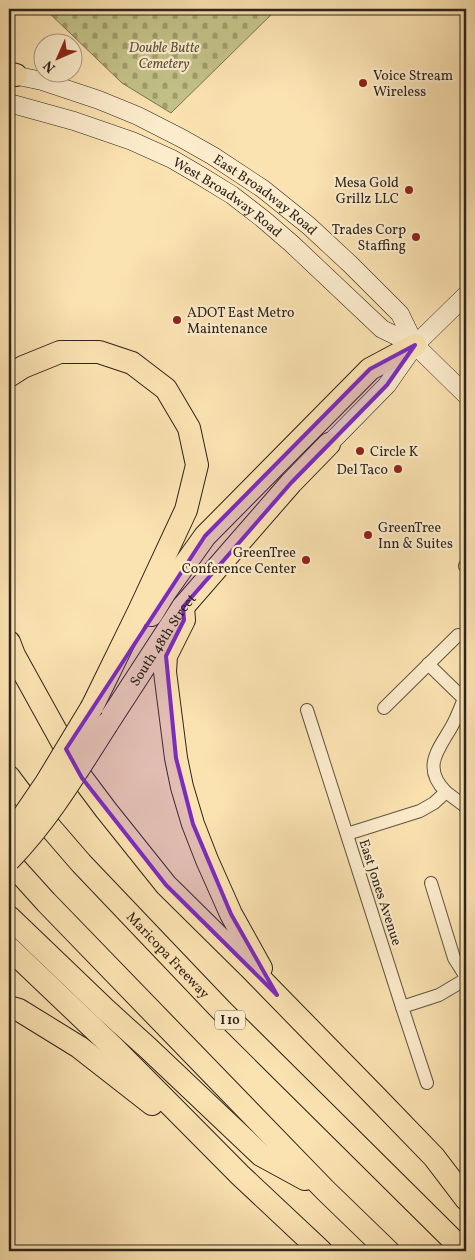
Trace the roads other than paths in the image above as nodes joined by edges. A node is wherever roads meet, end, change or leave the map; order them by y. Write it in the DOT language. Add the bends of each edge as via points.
graph roads {
  1 [pos="11,74"];
  2 [pos="9,103"];
  3 [pos="466,295"];
  4 [pos="415,345"];
  5 [pos="9,376"];
  6 [pos="466,395"];
  7 [pos="328,444"];
  8 [pos="183,607"];
  9 [pos="458,635"];
  10 [pos="9,642"];
  11 [pos="428,664"];
  12 [pos="465,696"];
  13 [pos="92,707"];
  14 [pos="384,708"];
  15 [pos="307,710"];
  16 [pos="9,777"];
  17 [pos="446,792"];
  18 [pos="466,807"];
  19 [pos="9,834"];
  20 [pos="347,834"];
  21 [pos="9,860"];
  22 [pos="431,884"];
  23 [pos="9,917"];
  24 [pos="9,948"];
  25 [pos="466,978"];
  26 [pos="277,995"];
  27 [pos="9,1007"];
  28 [pos="402,1007"];
  29 [pos="427,1083"];
  30 [pos="240,1175"];
  31 [pos="325,1190"];
  32 [pos="466,1199"];
  33 [pos="321,1251"];
  34 [pos="388,1251"];
  35 [pos="464,1251"];
  1 -- 4 [label="main road, East Broadway Road" via="42,81 138,116 213,156 263,189 309,226 400,314"];
  2 -- 4 [label="main road, West Broadway Road" via="132,140 202,176 292,244 382,329"];
  3 -- 4 [label="main road, South 48th Street"];
  4 -- 6 [label="main road, East Broadway Road"];
  4 -- 7 [label="main road, South 48th Street" via="387,385"];
  4 -- 13 [label="highway, South 48th Street" via="370,369 206,536 165,592"];
  5 -- 13 [label="highway" via="22,366 60,352 99,352 132,363 166,389 189,428 197,465 186,510"];
  7 -- 8 [label="highway, South 48th Street"];
  8 -- 21 [label="highway, South 48th Street, bridge" via="60,796 26,843"];
  8 -- 26 [label="highway" via="184,620 166,656 165,672 182,787 193,824 231,914"];
  9 -- 11 [label="street"];
  10 -- 26 [label="highway" via="82,778 106,810 166,885"];
  11 -- 12 [label="street"];
  11 -- 14 [label="street"];
  12 -- 17 [label="street" via="435,757 435,774"];
  13 -- 19 [label="highway, South 48th Street, bridge" via="46,783"];
  15 -- 20 [label="street, East Jones Avenue"];
  16 -- 35 [label="highway, Maricopa Freeway / I 10" via="82,863 222,1011"];
  17 -- 18 [label="street"];
  17 -- 20 [label="street" via="420,811"];
  20 -- 28 [label="street, East Jones Avenue"];
  21 -- 31 [label="highway"];
  22 -- 25 [label="street" via="454,958"];
  23 -- 31 [label="highway" via="262,1155"];
  24 -- 30 [label="highway"];
  25 -- 28 [label="street" via="439,995"];
  26 -- 32 [label="highway" via="434,1158"];
  27 -- 30 [label="highway" via="79,1047"];
  28 -- 29 [label="street, East Jones Avenue"];
  30 -- 33 [label="highway"];
  31 -- 34 [label="highway"];
}
